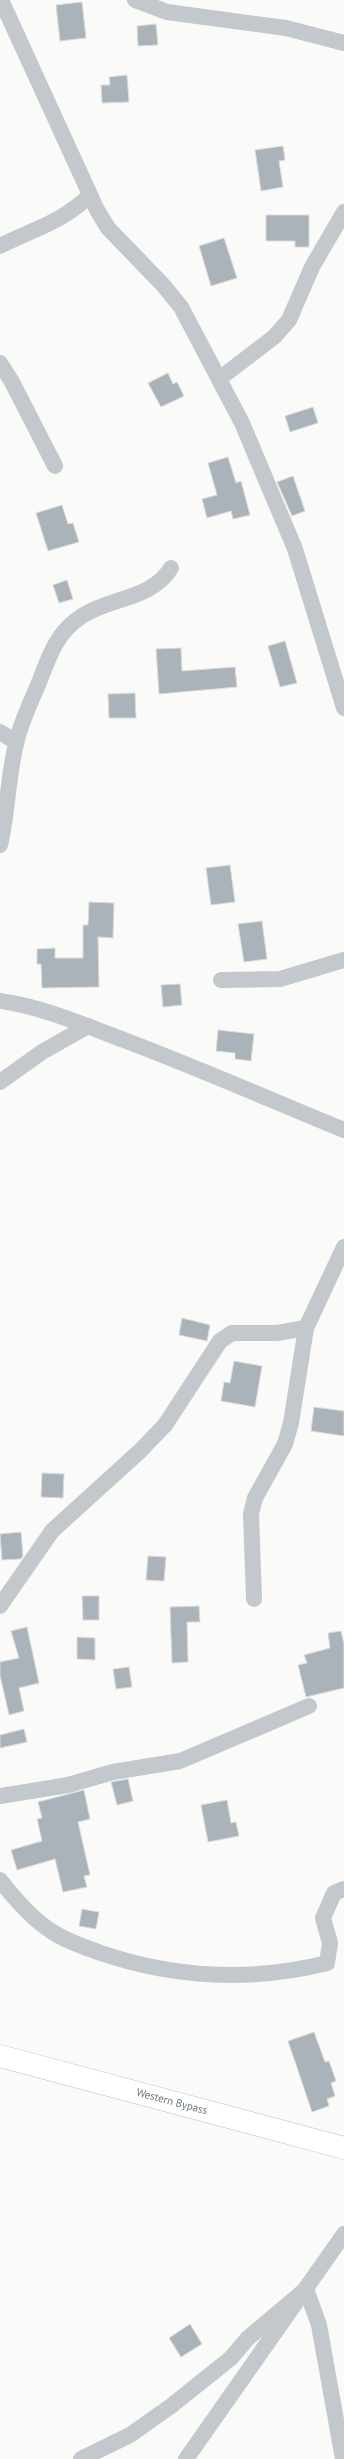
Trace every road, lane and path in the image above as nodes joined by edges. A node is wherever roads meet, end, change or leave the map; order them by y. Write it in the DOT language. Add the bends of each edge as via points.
graph roads {
  1 [pos="1,0"];
  2 [pos="135,0"];
  3 [pos="344,43"];
  4 [pos="89,196"];
  5 [pos="344,212"];
  6 [pos="0,246"];
  7 [pos="0,363"];
  8 [pos="219,380"];
  9 [pos="54,466"];
  10 [pos="171,568"];
  11 [pos="344,708"];
  12 [pos="0,732"];
  13 [pos="16,742"];
  14 [pos="0,846"];
  15 [pos="344,960"];
  16 [pos="221,980"];
  17 [pos="0,1000"];
  18 [pos="88,1026"];
  19 [pos="0,1082"];
  20 [pos="344,1130"];
  21 [pos="344,1247"];
  22 [pos="306,1328"];
  23 [pos="254,1599"];
  24 [pos="0,1606"];
  25 [pos="309,1706"];
  26 [pos="0,1796"];
  27 [pos="0,1880"];
  28 [pos="344,1889"];
  29 [pos="0,2056"];
  30 [pos="344,2148"];
  31 [pos="344,2234"];
  32 [pos="306,2289"];
  33 [pos="81,2459"];
  34 [pos="186,2459"];
  35 [pos="342,2459"];
  1 -- 4 [label="street"];
  2 -- 3 [label="street" via="167,12 286,28"];
  4 -- 6 [label="street" via="73,212 60,220"];
  4 -- 8 [label="street" via="108,228 181,307"];
  5 -- 8 [label="street" via="312,267 289,320 274,337"];
  7 -- 9 [label="street"];
  8 -- 11 [label="street" via="242,423 295,549"];
  10 -- 13 [label="street" via="165,578 154,587 82,616 57,638"];
  12 -- 13 [label="street"];
  13 -- 14 [label="street"];
  15 -- 16 [label="street" via="280,979"];
  17 -- 18 [label="street" via="28,1005"];
  18 -- 19 [label="street" via="42,1052"];
  18 -- 20 [label="street" via="203,1070"];
  21 -- 22 [label="street"];
  22 -- 23 [label="street" via="291,1423 285,1444 255,1498 251,1514"];
  22 -- 24 [label="street" via="276,1333 232,1334 220,1341 165,1424 140,1451 52,1531"];
  25 -- 26 [label="street" via="180,1761 113,1772 68,1785"];
  27 -- 28 [label="street" via="50,1931 80,1946 118,1959 157,1968 199,1974 247,1976 327,1963 330,1943 323,1918 334,1893"];
  29 -- 30 [label="main road, Western Bypass"];
  31 -- 32 [label="street"];
  32 -- 33 [label="street" via="248,2338 231,2358 171,2406 130,2435"];
  32 -- 34 [label="street"];
  32 -- 35 [label="street" via="319,2325"];
}
